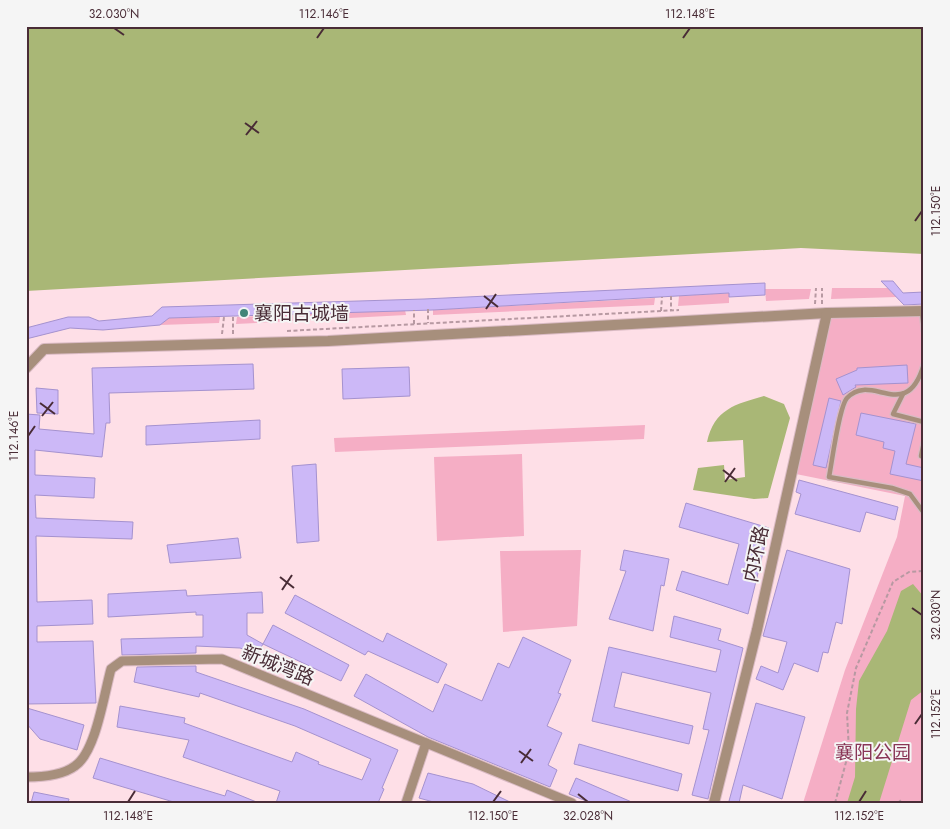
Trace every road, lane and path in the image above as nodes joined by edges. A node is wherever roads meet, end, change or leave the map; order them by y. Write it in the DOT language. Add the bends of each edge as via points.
graph roads {
  1 [pos="816,288"];
  2 [pos="822,288"];
  3 [pos="671,296"];
  4 [pos="662,297"];
  5 [pos="808,304"];
  6 [pos="815,304"];
  7 [pos="414,310"];
  8 [pos="428,310"];
  9 [pos="672,310"];
  10 [pos="681,310"];
  11 [pos="662,311"];
  12 [pos="923,311"];
  13 [pos="827,313"];
  14 [pos="224,317"];
  15 [pos="232,317"];
  16 [pos="428,323"];
  17 [pos="414,324"];
  18 [pos="280,331"];
  19 [pos="924,331"];
  20 [pos="924,364"];
  21 [pos="26,368"];
  22 [pos="922,376"];
  23 [pos="903,394"];
  24 [pos="924,422"];
  25 [pos="924,442"];
  26 [pos="924,457"];
  27 [pos="924,513"];
  28 [pos="924,571"];
  29 [pos="426,743"];
  30 [pos="26,776"];
  31 [pos="42,777"];
  32 [pos="26,783"];
  33 [pos="901,800"];
  34 [pos="406,803"];
  35 [pos="572,803"];
  36 [pos="714,803"];
  37 [pos="836,803"];
  38 [pos="898,803"];
  1 -- 6 [label="path"];
  2 -- 6 [label="path" via="822,304"];
  3 -- 9 [label="path"];
  4 -- 11 [label="path"];
  5 -- 6 [label="path"];
  7 -- 17 [label="path"];
  8 -- 16 [label="path"];
  9 -- 10 [label="path"];
  9 -- 11 [label="path"];
  11 -- 16 [label="path"];
  12 -- 13 [label="street"];
  12 -- 19 [label="lane"];
  13 -- 21 [label="street" via="328,341 44,349"];
  13 -- 36 [label="street, 内环路" via="757,630"];
  14 -- 15 [label="path" via="222,334 233,334"];
  16 -- 17 [label="path"];
  17 -- 18 [label="path"];
  20 -- 22 [label="lane"];
  22 -- 23 [label="lane" via="912,389"];
  23 -- 24 [label="lane" via="893,414"];
  23 -- 27 [label="lane" via="858,391 846,398 830,477 910,494"];
  25 -- 26 [label="lane" via="921,456"];
  28 -- 37 [label="path" via="909,572 893,582 856,668 847,713 848,751"];
  29 -- 31 [label="street, 新城湾路" via="222,659 122,661 111,669 88,750 75,766"];
  29 -- 34 [label="street"];
  29 -- 35 [label="street, 新城湾路"];
  30 -- 31 [label="street, 新城湾路"];
  31 -- 32 [label="street"];
  33 -- 38 [label="path"];
}
